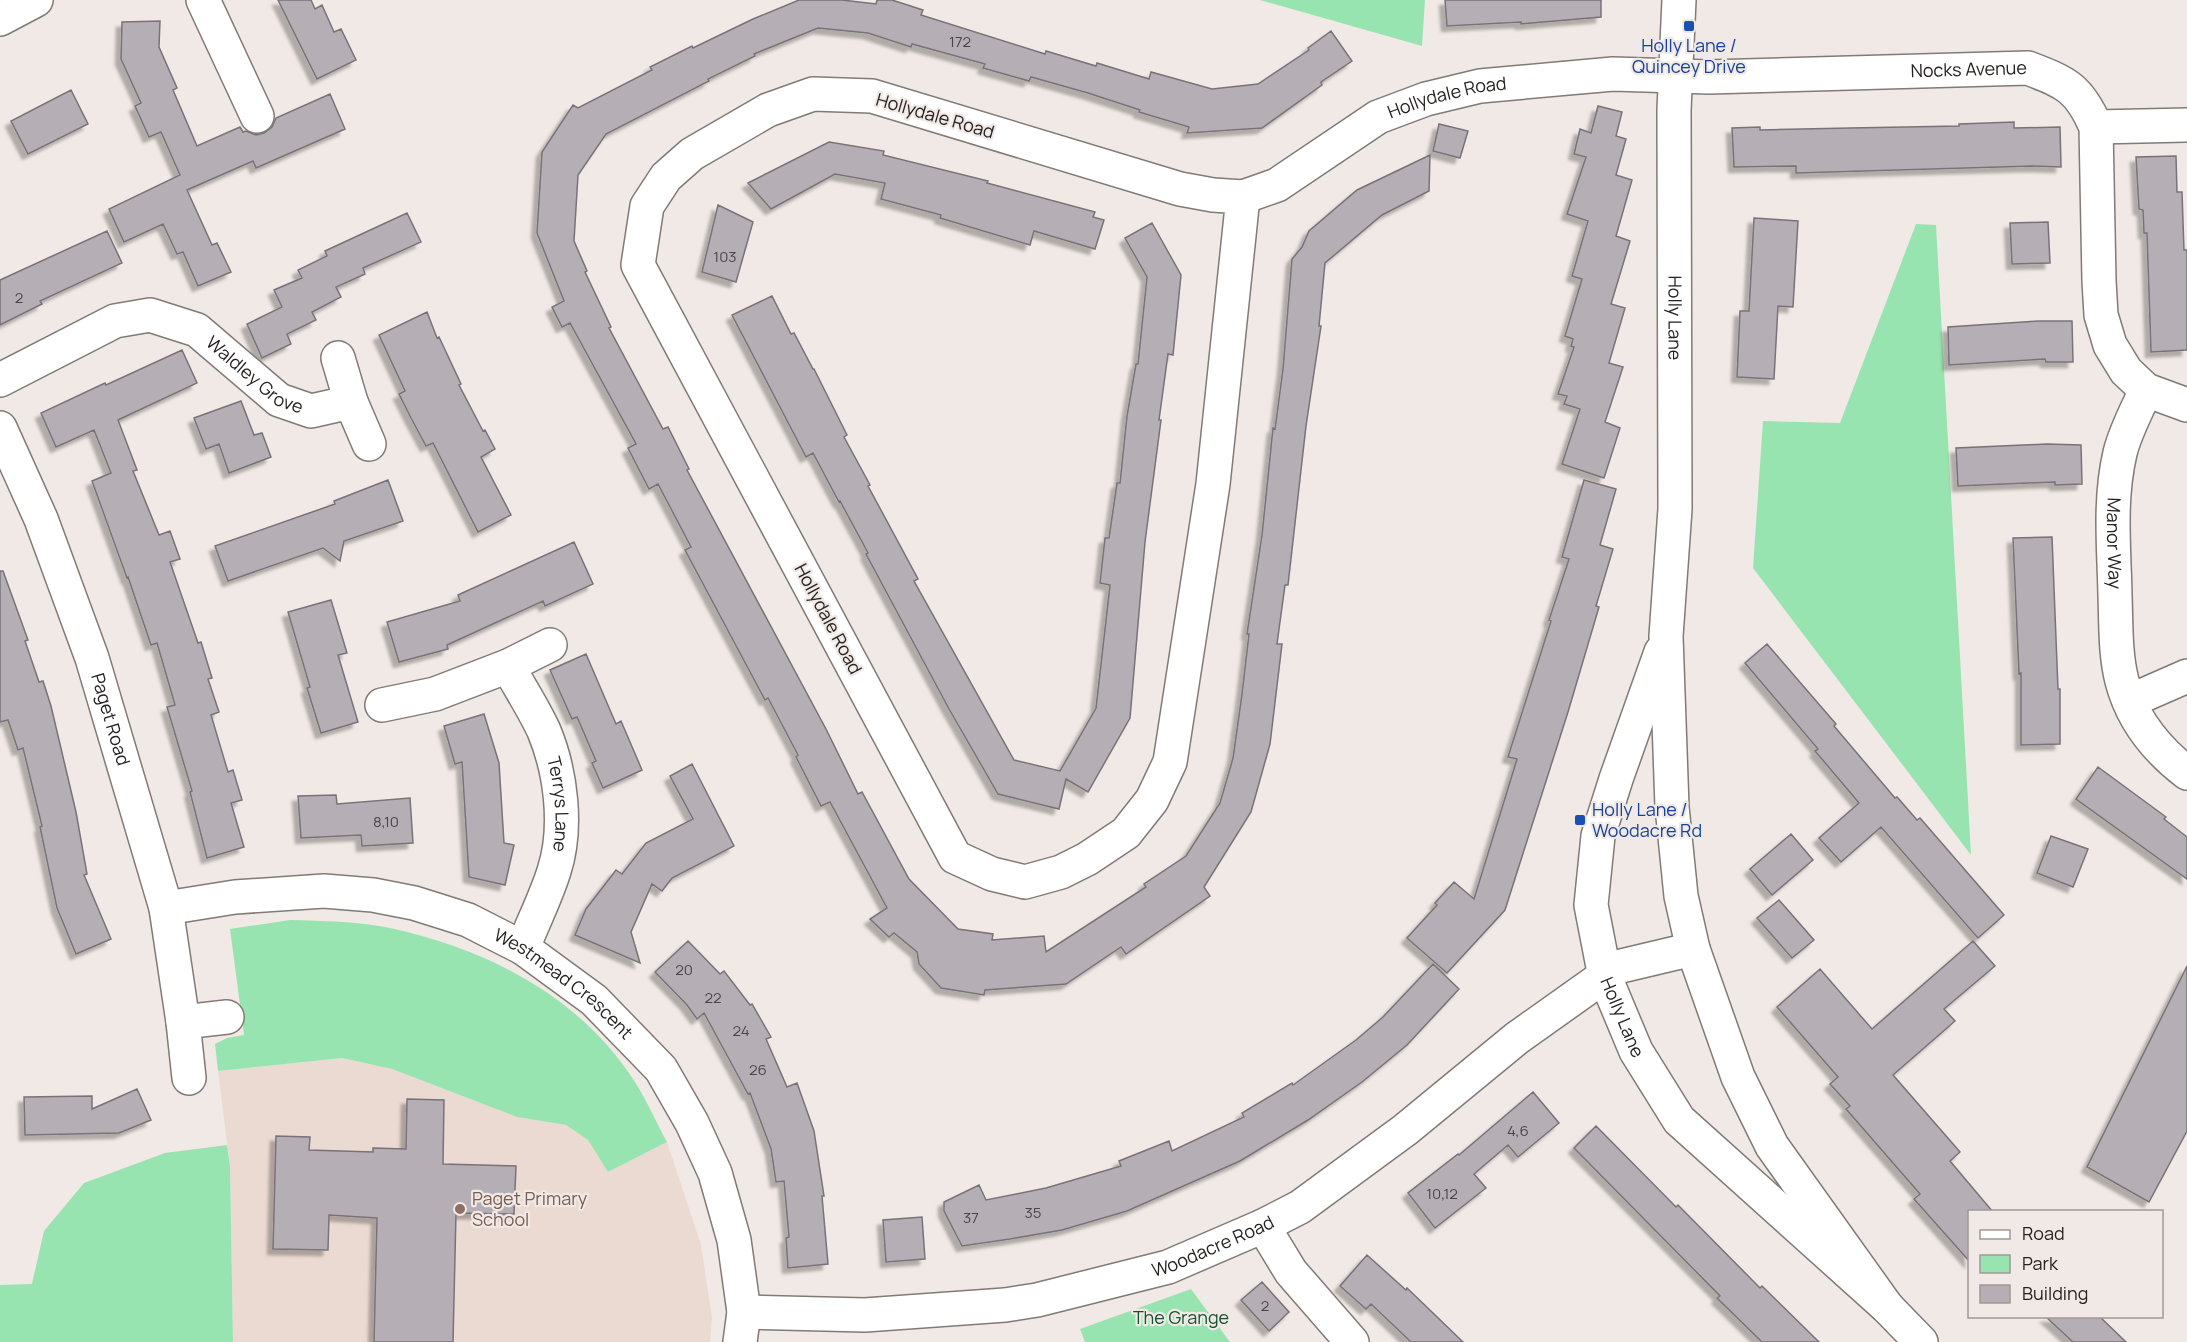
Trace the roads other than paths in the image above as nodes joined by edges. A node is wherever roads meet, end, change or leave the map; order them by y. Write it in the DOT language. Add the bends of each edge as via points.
graph roads {
  1 [pos="203,0"];
  2 [pos="1679,0"];
  3 [pos="1675,75"];
  4 [pos="257,116"];
  5 [pos="2187,125"];
  6 [pos="2096,127"];
  7 [pos="1243,197"];
  8 [pos="338,358"];
  9 [pos="0,380"];
  10 [pos="2146,390"];
  11 [pos="351,402"];
  12 [pos="2187,405"];
  13 [pos="0,428"];
  14 [pos="369,444"];
  15 [pos="1666,636"];
  16 [pos="550,645"];
  17 [pos="508,666"];
  18 [pos="2187,676"];
  19 [pos="2130,701"];
  20 [pos="382,705"];
  21 [pos="2187,773"];
  22 [pos="166,908"];
  23 [pos="523,948"];
  24 [pos="1693,949"];
  25 [pos="1605,977"];
  26 [pos="227,1017"];
  27 [pos="183,1023"];
  28 [pos="189,1078"];
  29 [pos="1263,1226"];
  30 [pos="1887,1307"];
  31 [pos="742,1327"];
  32 [pos="1352,1342"];
  33 [pos="1921,1342"];
  1 -- 4 [label="street"];
  2 -- 3 [label="street, Holly Lane"];
  3 -- 6 [label="street, Nocks Avenue" via="2028,68 2062,81 2086,105"];
  3 -- 7 [label="street, Hollydale Road" via="1613,74 1480,86 1426,99 1378,117 1277,185"];
  3 -- 15 [label="street, Holly Lane" via="1675,509"];
  5 -- 6 [label="street"];
  6 -- 10 [label="street, Nocks Avenue" via="2101,315 2110,345 2126,371"];
  7 -- 7 [label="street, Hollydale Road" via="1213,484 1170,762 1152,800 1126,833 1087,860 1025,882 992,874 955,857 638,265 647,206 666,177 692,154 768,110 813,94 872,96 1180,189"];
  8 -- 11 [label="street"];
  9 -- 11 [label="street, Waldley Grove" via="115,321 150,315 197,330 279,400 311,411"];
  10 -- 12 [label="street, Nocks Avenue"];
  10 -- 19 [label="street, Manor Way" via="2120,450 2112,512 2117,644 2122,681"];
  11 -- 14 [label="street"];
  13 -- 22 [label="street, Paget Road" via="41,519 92,658"];
  15 -- 24 [label="street, Holly Lane" via="1672,807 1682,896"];
  15 -- 25 [label="street, Holly Lane" via="1598,836 1592,905"];
  16 -- 17 [label="street"];
  17 -- 20 [label="street" via="435,694"];
  17 -- 23 [label="street, Terrys Lane" via="544,731 560,800 561,834 555,870"];
  18 -- 19 [label="street"];
  19 -- 21 [label="street, Manor Way" via="2149,738"];
  22 -- 23 [label="street, Westmead Crescent" via="235,897 324,891 373,895 468,920"];
  22 -- 27 [label="street, Paget Road"];
  23 -- 31 [label="street, Westmead Crescent" via="594,1000 661,1069 692,1122 715,1173 734,1240"];
  24 -- 25 [label="street, Woodacre Road" via="1617,967"];
  24 -- 30 [label="street, Holly Lane" via="1738,1077 1772,1146"];
  25 -- 29 [label="street, Woodacre Road" via="1517,1038 1405,1130 1300,1207"];
  25 -- 30 [label="street, Holly Lane" via="1636,1051 1679,1120"];
  26 -- 27 [label="street"];
  27 -- 28 [label="street, Paget Road"];
  29 -- 31 [label="street, Woodacre Road" via="1168,1267 1037,1300"];
  29 -- 32 [label="street" via="1291,1272"];
  30 -- 33 [label="street, Holly Lane"];
}
